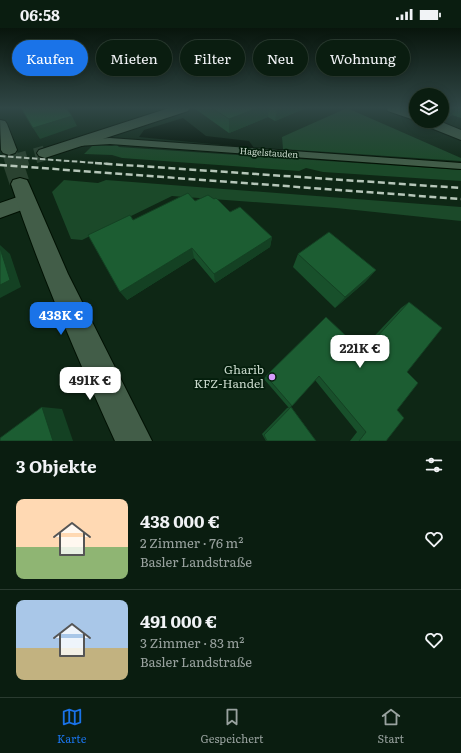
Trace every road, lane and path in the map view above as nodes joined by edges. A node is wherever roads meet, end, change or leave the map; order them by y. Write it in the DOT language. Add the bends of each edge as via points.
graph roads {
  1 [pos="1,127"];
  2 [pos="125,127"];
  3 [pos="444,128"];
  4 [pos="461,135"];
  5 [pos="77,143"];
  6 [pos="9,150"];
  7 [pos="45,152"];
  8 [pos="461,166"];
  9 [pos="0,211"];
  10 [pos="134,441"];
  1 -- 6 [label="street"];
  2 -- 5 [label="street"];
  3 -- 4 [label="street"];
  5 -- 7 [label="street"];
  5 -- 8 [label="lane, Hagelstauden" via="110,141"];
  9 -- 10 [label="street" via="23,192 72,313"];
}
